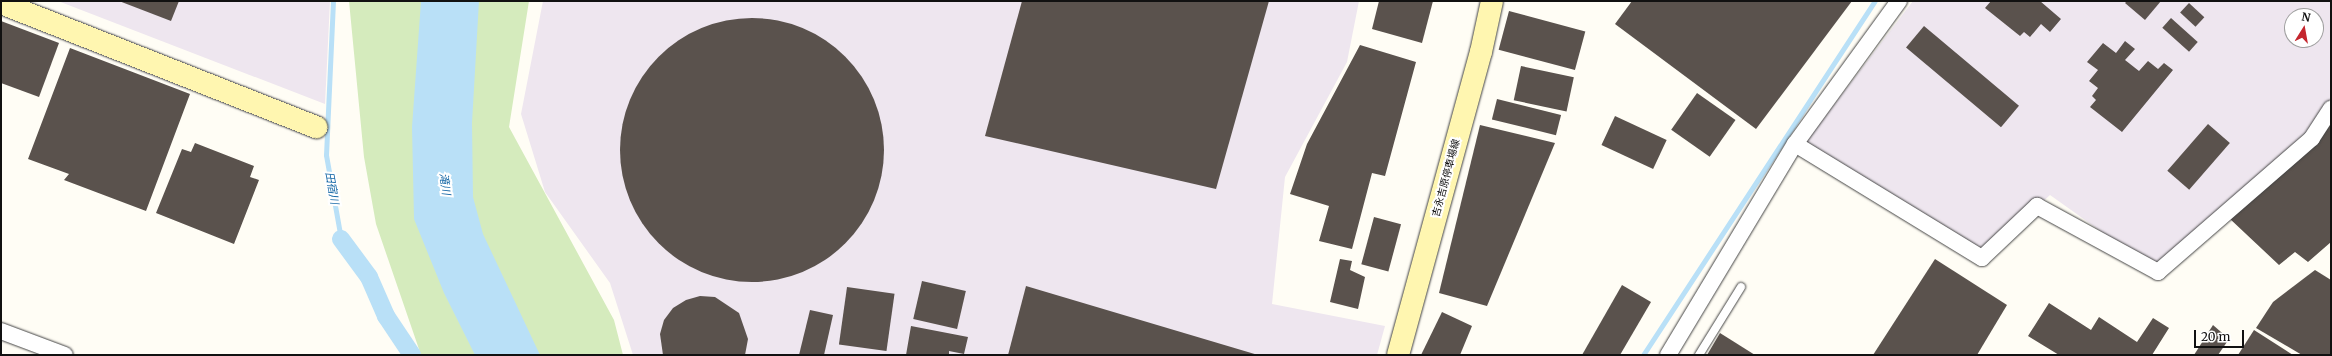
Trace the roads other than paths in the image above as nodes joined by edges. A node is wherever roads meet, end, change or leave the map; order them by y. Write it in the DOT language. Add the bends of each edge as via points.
graph roads {
  1 [pos="1492,1"];
  2 [pos="1899,1"];
  3 [pos="1,3"];
  4 [pos="2331,109"];
  5 [pos="316,127"];
  6 [pos="1795,144"];
  7 [pos="1741,287"];
  8 [pos="1,331"];
  9 [pos="65,355"];
  10 [pos="1398,355"];
  11 [pos="1668,355"];
  12 [pos="1698,355"];
  1 -- 10 [label="main road, 吉永吉原停車場線" via="1481,52"];
  2 -- 6 [label="street"];
  3 -- 5 [label="main road"];
  4 -- 6 [label="street" via="2312,138 2158,272 2037,206 1982,258"];
  6 -- 11 [label="street"];
  7 -- 12 [label="lane"];
  8 -- 9 [label="street"];
}
